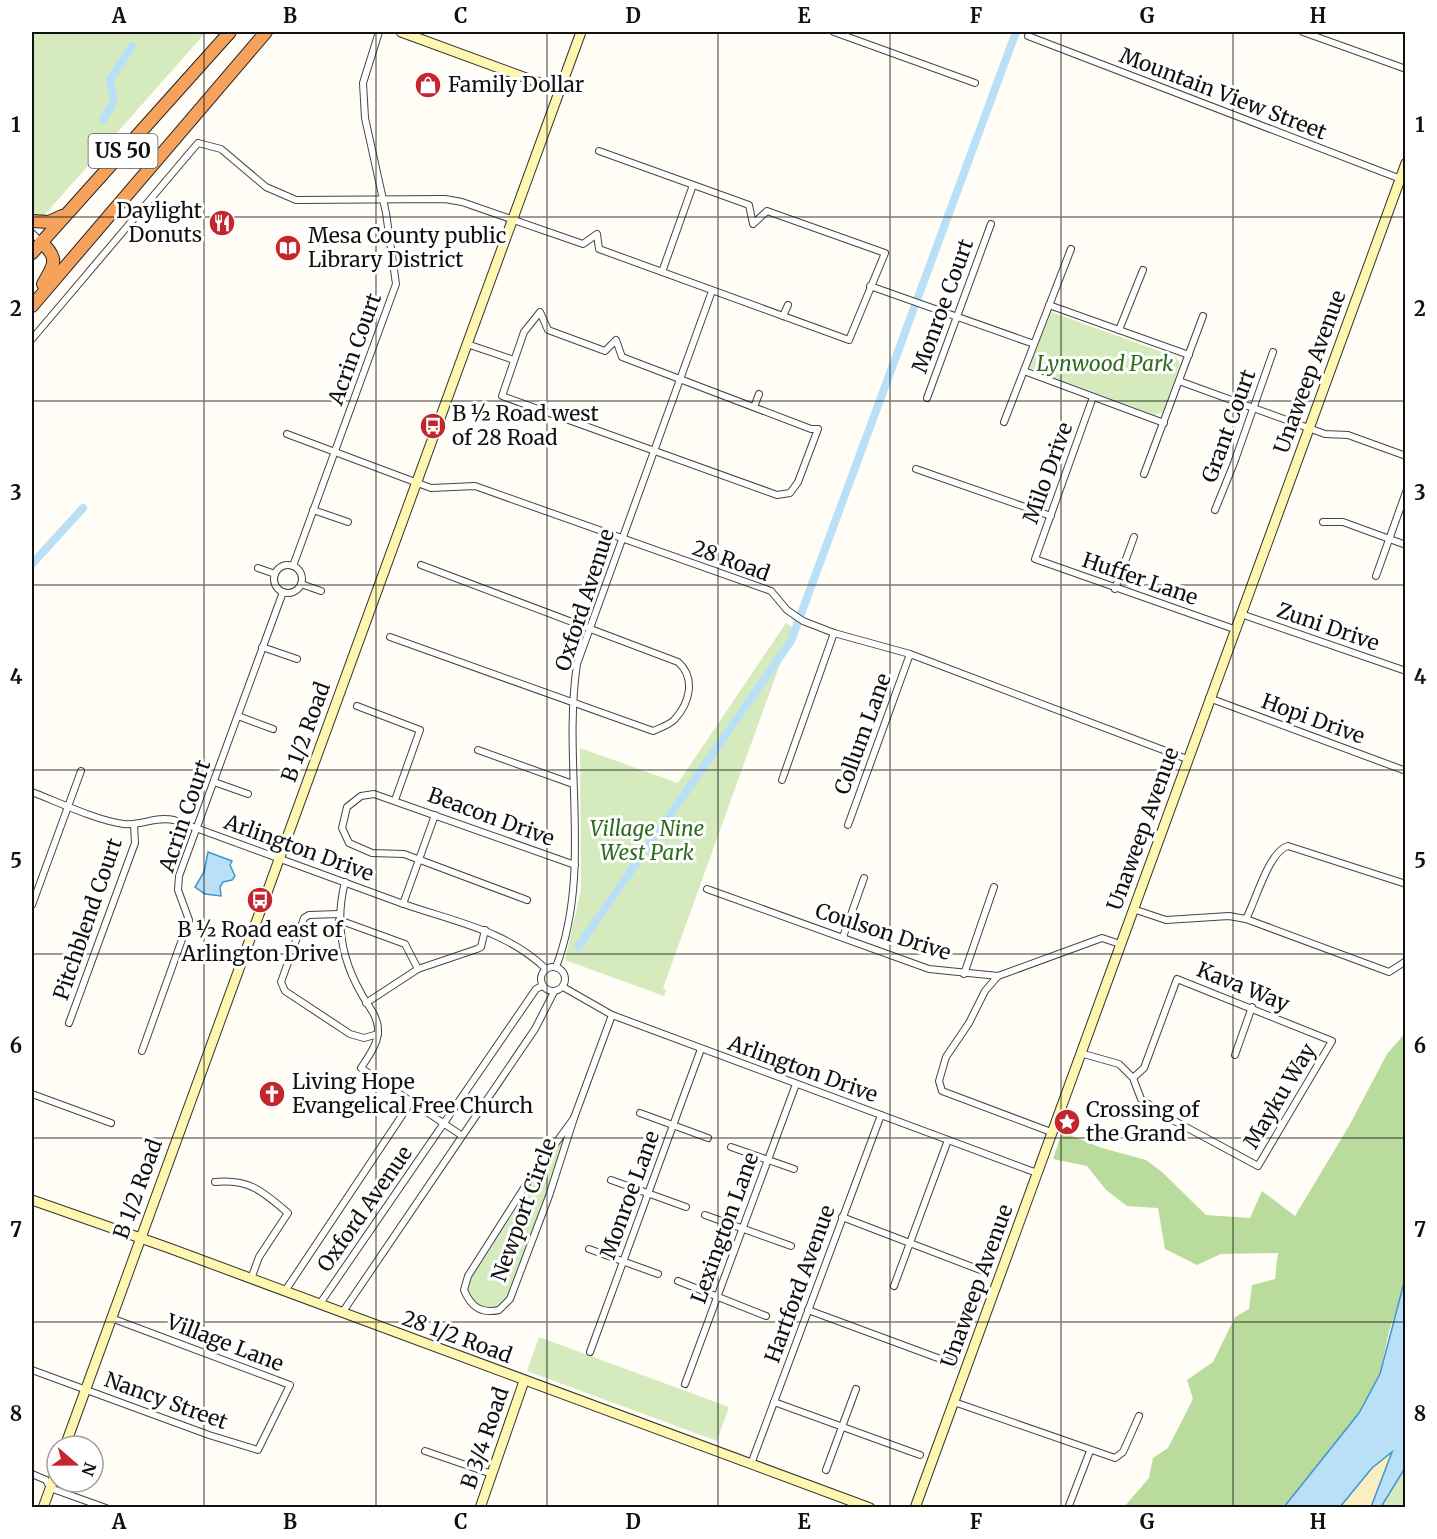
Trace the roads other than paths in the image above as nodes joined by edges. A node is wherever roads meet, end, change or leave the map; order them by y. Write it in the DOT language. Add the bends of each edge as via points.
graph roads {
  1 [pos="225,32"];
  2 [pos="230,32"];
  3 [pos="266,32"];
  4 [pos="379,32"];
  5 [pos="401,32"];
  6 [pos="581,32"];
  7 [pos="834,32"];
  8 [pos="1303,32"];
  9 [pos="1028,36"];
  10 [pos="1406,69"];
  11 [pos="189,78"];
  12 [pos="975,83"];
  13 [pos="560,90"];
  14 [pos="599,151"];
  15 [pos="1406,163"];
  16 [pos="1402,180"];
  17 [pos="693,185"];
  18 [pos="382,200"];
  19 [pos="66,214"];
  20 [pos="512,219"];
  21 [pos="32,221"];
  22 [pos="991,224"];
  23 [pos="32,233"];
  24 [pos="41,242"];
  25 [pos="1071,249"];
  26 [pos="32,253"];
  27 [pos="1143,270"];
  28 [pos="662,273"];
  29 [pos="870,286"];
  30 [pos="712,291"];
  31 [pos="32,304"];
  32 [pos="788,305"];
  33 [pos="1049,305"];
  34 [pos="783,316"];
  35 [pos="1203,316"];
  36 [pos="957,317"];
  37 [pos="1119,330"];
  38 [pos="32,339"];
  39 [pos="467,344"];
  40 [pos="1034,344"];
  41 [pos="1273,352"];
  42 [pos="1189,355"];
  43 [pos="514,360"];
  44 [pos="1024,371"];
  45 [pos="680,379"];
  46 [pos="1179,381"];
  47 [pos="759,394"];
  48 [pos="1093,397"];
  49 [pos="927,398"];
  50 [pos="754,407"];
  51 [pos="1253,408"];
  52 [pos="1004,422"];
  53 [pos="1164,423"];
  54 [pos="1309,428"];
  55 [pos="287,434"];
  56 [pos="335,451"];
  57 [pos="654,451"];
  58 [pos="1406,456"];
  59 [pos="916,469"];
  60 [pos="1144,474"];
  61 [pos="416,482"];
  62 [pos="1406,492"];
  63 [pos="313,510"];
  64 [pos="1215,510"];
  65 [pos="1051,516"];
  66 [pos="348,522"];
  67 [pos="1323,522"];
  68 [pos="1134,537"];
  69 [pos="1389,538"];
  70 [pos="621,540"];
  71 [pos="1406,545"];
  72 [pos="1035,559"];
  73 [pos="421,565"];
  74 [pos="293,566"];
  75 [pos="258,568"];
  76 [pos="275,574"];
  77 [pos="1376,576"];
  78 [pos="301,584"];
  79 [pos="1115,589"];
  80 [pos="321,591"];
  81 [pos="283,592"];
  82 [pos="1240,614"];
  83 [pos="589,630"];
  84 [pos="1234,630"];
  85 [pos="834,633"];
  86 [pos="390,636"];
  87 [pos="262,647"];
  88 [pos="910,654"];
  89 [pos="297,659"];
  90 [pos="1406,671"];
  91 [pos="1209,698"];
  92 [pos="571,702"];
  93 [pos="357,706"];
  94 [pos="238,716"];
  95 [pos="273,729"];
  96 [pos="478,750"];
  97 [pos="1187,759"];
  98 [pos="81,771"];
  99 [pos="1406,771"];
  100 [pos="782,780"];
  101 [pos="214,782"];
  102 [pos="573,784"];
  103 [pos="32,792"];
  104 [pos="248,794"];
  105 [pos="395,800"];
  106 [pos="68,805"];
  107 [pos="435,814"];
  108 [pos="134,825"];
  109 [pos="848,825"];
  110 [pos="197,828"];
  111 [pos="278,859"];
  112 [pos="419,859"];
  113 [pos="575,865"];
  114 [pos="864,878"];
  115 [pos="345,882"];
  116 [pos="1406,884"];
  117 [pos="994,887"];
  118 [pos="707,889"];
  119 [pos="527,900"];
  120 [pos="403,904"];
  121 [pos="32,905"];
  122 [pos="1133,909"];
  123 [pos="339,917"];
  124 [pos="1246,919"];
  125 [pos="485,930"];
  126 [pos="843,937"];
  127 [pos="1120,944"];
  128 [pos="1406,961"];
  129 [pos="556,967"];
  130 [pos="418,969"];
  131 [pos="546,969"];
  132 [pos="964,974"];
  133 [pos="998,976"];
  134 [pos="543,986"];
  135 [pos="563,987"];
  136 [pos="554,992"];
  137 [pos="366,1003"];
  138 [pos="1252,1007"];
  139 [pos="612,1015"];
  140 [pos="69,1023"];
  141 [pos="378,1034"];
  142 [pos="1332,1041"];
  143 [pos="701,1049"];
  144 [pos="142,1051"];
  145 [pos="1080,1053"];
  146 [pos="1235,1055"];
  147 [pos="1133,1078"];
  148 [pos="796,1084"];
  149 [pos="32,1094"];
  150 [pos="411,1102"];
  151 [pos="640,1113"];
  152 [pos="881,1115"];
  153 [pos="574,1118"];
  154 [pos="111,1123"];
  155 [pos="444,1124"];
  156 [pos="673,1125"];
  157 [pos="1051,1132"];
  158 [pos="461,1135"];
  159 [pos="708,1138"];
  160 [pos="948,1140"];
  161 [pos="731,1147"];
  162 [pos="768,1160"];
  163 [pos="794,1169"];
  164 [pos="1037,1173"];
  165 [pos="610,1180"];
  166 [pos="215,1182"];
  167 [pos="648,1194"];
  168 [pos="32,1200"];
  169 [pos="686,1208"];
  170 [pos="705,1215"];
  171 [pos="842,1217"];
  172 [pos="743,1228"];
  173 [pos="139,1239"];
  174 [pos="910,1243"];
  175 [pos="791,1246"];
  176 [pos="589,1250"];
  177 [pos="623,1262"];
  178 [pos="983,1271"];
  179 [pos="658,1274"];
  180 [pos="251,1279"];
  181 [pos="678,1281"];
  182 [pos="894,1286"];
  183 [pos="285,1292"];
  184 [pos="718,1297"];
  185 [pos="319,1305"];
  186 [pos="808,1310"];
  187 [pos="341,1313"];
  188 [pos="766,1316"];
  189 [pos="111,1318"];
  190 [pos="590,1352"];
  191 [pos="954,1364"];
  192 [pos="32,1370"];
  193 [pos="524,1381"];
  194 [pos="686,1384"];
  195 [pos="86,1389"];
  196 [pos="856,1389"];
  197 [pos="774,1402"];
  198 [pos="954,1402"];
  199 [pos="1139,1416"];
  200 [pos="273,1420"];
  201 [pos="842,1427"];
  202 [pos="69,1434"];
  203 [pos="425,1451"];
  204 [pos="1090,1451"];
  205 [pos="920,1455"];
  206 [pos="751,1464"];
  207 [pos="826,1470"];
  208 [pos="492,1473"];
  209 [pos="67,1494"];
  210 [pos="106,1508"];
  211 [pos="480,1508"];
  212 [pos="870,1508"];
  213 [pos="915,1508"];
  214 [pos="1068,1508"];
  1 -- 11 [label="highway"];
  2 -- 11 [label="highway, US 50"];
  3 -- 31 [label="highway, US 50"];
  4 -- 18 [label="street, Acrin Court" via="363,82 365,118"];
  5 -- 13 [label="main road"];
  6 -- 13 [label="main road, B 1/2 Road"];
  7 -- 12 [label="street"];
  8 -- 10 [label="street"];
  9 -- 16 [label="street, Mountain View Street"];
  11 -- 19 [label="highway, US 50"];
  13 -- 20 [label="main road, B 1/2 Road"];
  14 -- 17 [label="street"];
  15 -- 16 [label="main road, Unaweep Avenue"];
  16 -- 54 [label="main road, Unaweep Avenue"];
  17 -- 28 [label="street"];
  17 -- 29 [label="street" via="749,205 753,224 767,212 878,248 885,253"];
  18 -- 20 [label="street" via="462,202"];
  18 -- 38 [label="street" via="296,200 266,187 221,149 198,143"];
  18 -- 56 [label="street, Acrin Court" via="396,284"];
  19 -- 21 [label="highway" via="49,222"];
  19 -- 24 [label="highway, US 50"];
  20 -- 28 [label="street" via="583,244 597,234 599,249"];
  20 -- 39 [label="main road, B 1/2 Road"];
  22 -- 36 [label="street, Monroe Court"];
  23 -- 24 [label="street"];
  24 -- 26 [label="highway, US 50"];
  24 -- 31 [label="highway" via="54,258"];
  25 -- 33 [label="street"];
  27 -- 37 [label="street"];
  28 -- 30 [label="street"];
  29 -- 34 [label="street" via="849,340"];
  29 -- 36 [label="street"];
  30 -- 34 [label="street"];
  30 -- 45 [label="street, Oxford Avenue"];
  32 -- 34 [label="street"];
  33 -- 37 [label="street"];
  33 -- 40 [label="street"];
  35 -- 42 [label="street"];
  36 -- 40 [label="street"];
  36 -- 49 [label="street, Monroe Court"];
  37 -- 42 [label="street"];
  39 -- 43 [label="street"];
  39 -- 61 [label="main road, B 1/2 Road"];
  40 -- 44 [label="street"];
  41 -- 51 [label="street, Grant Court"];
  42 -- 46 [label="street"];
  43 -- 45 [label="street" via="524,332 540,312 548,330 604,351 616,340 622,357"];
  43 -- 57 [label="street" via="502,396"];
  44 -- 48 [label="street"];
  44 -- 52 [label="street"];
  45 -- 50 [label="street"];
  45 -- 57 [label="street, Oxford Avenue"];
  46 -- 51 [label="street"];
  46 -- 53 [label="street"];
  47 -- 50 [label="street"];
  48 -- 53 [label="street"];
  48 -- 65 [label="street, Milo Drive"];
  50 -- 57 [label="street" via="818,429 798,482 789,493 777,495"];
  51 -- 54 [label="street"];
  51 -- 64 [label="street, Grant Court"];
  53 -- 60 [label="street"];
  54 -- 58 [label="street" via="1325,434 1348,435"];
  54 -- 82 [label="main road, Unaweep Avenue"];
  55 -- 56 [label="street, 28 Road"];
  56 -- 61 [label="street, 28 Road"];
  56 -- 63 [label="street, Acrin Court"];
  57 -- 70 [label="street, Oxford Avenue"];
  59 -- 65 [label="street"];
  61 -- 70 [label="street, 28 Road" via="431,488 475,486"];
  61 -- 111 [label="main road, B 1/2 Road"];
  62 -- 69 [label="street"];
  63 -- 66 [label="street"];
  63 -- 74 [label="street, Acrin Court"];
  65 -- 72 [label="street, Milo Drive"];
  67 -- 69 [label="street" via="1343,522"];
  68 -- 79 [label="street"];
  69 -- 71 [label="street"];
  69 -- 77 [label="street"];
  70 -- 83 [label="street, Oxford Avenue"];
  70 -- 85 [label="street, 28 Road" via="771,591 803,621"];
  72 -- 79 [label="street, Huffer Lane"];
  73 -- 83 [label="street"];
  74 -- 76 [label="street" via="282,566"];
  74 -- 78 [label="street" via="300,573"];
  75 -- 76 [label="street"];
  76 -- 81 [label="street" via="275,584"];
  78 -- 80 [label="street"];
  78 -- 81 [label="street" via="294,591"];
  79 -- 84 [label="street, Huffer Lane"];
  81 -- 87 [label="street, Acrin Court"];
  82 -- 84 [label="main road, Unaweep Avenue"];
  82 -- 90 [label="street, Zuni Drive"];
  83 -- 92 [label="street, Oxford Avenue" via="577,664"];
  83 -- 92 [label="street" via="678,662 687,670 691,682 673,721 653,731"];
  84 -- 91 [label="main road, Unaweep Avenue"];
  85 -- 88 [label="street, 28 Road"];
  85 -- 100 [label="street"];
  86 -- 92 [label="street"];
  87 -- 89 [label="street"];
  87 -- 94 [label="street, Acrin Court"];
  88 -- 97 [label="street, 28 Road"];
  88 -- 109 [label="street, Collum Lane"];
  91 -- 97 [label="main road, Unaweep Avenue"];
  91 -- 99 [label="street, Hopi Drive"];
  92 -- 102 [label="street, Oxford Avenue"];
  93 -- 105 [label="street" via="420,730"];
  94 -- 95 [label="street"];
  94 -- 101 [label="street, Acrin Court"];
  96 -- 102 [label="street"];
  97 -- 122 [label="main road, Unaweep Avenue"];
  98 -- 106 [label="street"];
  101 -- 104 [label="street"];
  101 -- 110 [label="street, Acrin Court"];
  102 -- 113 [label="street, Oxford Avenue"];
  103 -- 106 [label="street, Arlington Drive"];
  105 -- 107 [label="street, Beacon Drive"];
  105 -- 112 [label="street, Beacon Drive" via="361,795 347,807 343,818 345,838 356,848 372,853 398,852"];
  106 -- 108 [label="street, Arlington Drive"];
  106 -- 121 [label="street"];
  107 -- 112 [label="street"];
  107 -- 113 [label="street, Beacon Drive"];
  108 -- 110 [label="street, Arlington Drive" via="160,817"];
  108 -- 140 [label="street, Pitchblend Court" via="135,843"];
  110 -- 111 [label="street, Arlington Drive"];
  110 -- 144 [label="street, Acrin Court" via="179,876 178,890 188,927"];
  111 -- 115 [label="street, Arlington Drive"];
  111 -- 173 [label="main road, B 1/2 Road"];
  112 -- 119 [label="street"];
  112 -- 120 [label="street"];
  113 -- 129 [label="street, Oxford Avenue" via="571,909"];
  114 -- 126 [label="street"];
  115 -- 120 [label="street, Arlington Drive"];
  115 -- 123 [label="street"];
  116 -- 124 [label="street" via="1288,846 1276,852 1270,862"];
  117 -- 132 [label="street"];
  118 -- 126 [label="street, Coulson Drive"];
  120 -- 125 [label="street, Arlington Drive"];
  122 -- 124 [label="street" via="1166,920 1229,916"];
  122 -- 127 [label="main road, Unaweep Avenue"];
  123 -- 130 [label="street" via="405,944"];
  123 -- 137 [label="street" via="348,968"];
  123 -- 141 [label="street" via="304,918 281,982 285,991 350,1034 364,1038"];
  124 -- 128 [label="street" via="1389,972"];
  125 -- 130 [label="street" via="477,949"];
  125 -- 131 [label="street, Arlington Drive" via="514,944"];
  126 -- 132 [label="street, Coulson Drive" via="929,969"];
  127 -- 133 [label="street, Coulson Drive" via="1102,938"];
  127 -- 145 [label="main road, Unaweep Avenue"];
  129 -- 131 [label="street"];
  129 -- 135 [label="street" via="564,973"];
  130 -- 137 [label="street"];
  131 -- 134 [label="street" via="541,979"];
  132 -- 133 [label="street, Coulson Drive"];
  133 -- 157 [label="street" via="946,1057 939,1081 942,1091"];
  134 -- 136 [label="street"];
  134 -- 155 [label="street, Oxford Avenue" via="536,989"];
  135 -- 136 [label="street"];
  135 -- 139 [label="street, Arlington Drive"];
  136 -- 158 [label="street, Oxford Avenue" via="534,1029"];
  137 -- 141 [label="street" via="375,1017"];
  138 -- 142 [label="street, Kava Way"];
  138 -- 146 [label="street"];
  138 -- 147 [label="street, Kava Way" via="1177,979 1144,1068"];
  139 -- 143 [label="street, Arlington Drive"];
  139 -- 153 [label="street, Newport Circle"];
  141 -- 150 [label="street" via="361,1068"];
  142 -- 147 [label="street, Mayku Way" via="1258,1166 1169,1119 1141,1099"];
  143 -- 148 [label="street, Arlington Drive"];
  143 -- 156 [label="street, Monroe Lane"];
  145 -- 147 [label="street, Mayku Way" via="1119,1064"];
  145 -- 157 [label="main road, Unaweep Avenue"];
  148 -- 152 [label="street, Arlington Drive"];
  148 -- 162 [label="street, Lexington Lane"];
  149 -- 154 [label="street"];
  150 -- 155 [label="street"];
  150 -- 183 [label="street"];
  151 -- 156 [label="street"];
  152 -- 160 [label="street, Arlington Drive"];
  152 -- 171 [label="street, Hartford Avenue"];
  153 -- 153 [label="street, Newport Circle" via="468,1276 464,1290 477,1309 499,1310 510,1299"];
  155 -- 158 [label="street"];
  155 -- 185 [label="street, Oxford Avenue"];
  156 -- 159 [label="street"];
  156 -- 167 [label="street, Monroe Lane"];
  157 -- 164 [label="main road, Unaweep Avenue"];
  158 -- 187 [label="street, Oxford Avenue"];
  160 -- 164 [label="street, Arlington Drive"];
  160 -- 174 [label="street"];
  161 -- 162 [label="street"];
  162 -- 163 [label="street"];
  162 -- 172 [label="street, Lexington Lane"];
  164 -- 198 [label="main road, Unaweep Avenue"];
  165 -- 167 [label="street"];
  166 -- 180 [label="street" via="237,1180 261,1189 288,1213 259,1257"];
  167 -- 169 [label="street"];
  167 -- 177 [label="street, Monroe Lane"];
  168 -- 173 [label="main road, 28 1/2 Road"];
  170 -- 172 [label="street"];
  171 -- 174 [label="street"];
  171 -- 186 [label="street, Hartford Avenue"];
  172 -- 175 [label="street"];
  172 -- 184 [label="street, Lexington Lane"];
  173 -- 180 [label="main road, 28 1/2 Road"];
  173 -- 189 [label="main road, B 1/2 Road"];
  174 -- 178 [label="street"];
  174 -- 182 [label="street"];
  176 -- 177 [label="street"];
  177 -- 179 [label="street"];
  177 -- 190 [label="street, Monroe Lane"];
  180 -- 183 [label="main road, 28 1/2 Road"];
  181 -- 184 [label="street"];
  183 -- 185 [label="main road, 28 1/2 Road"];
  184 -- 188 [label="street"];
  184 -- 194 [label="street, Lexington Lane"];
  185 -- 187 [label="main road, 28 1/2 Road"];
  186 -- 191 [label="street"];
  186 -- 197 [label="street, Hartford Avenue"];
  187 -- 193 [label="main road, 28 1/2 Road"];
  189 -- 195 [label="main road, B 1/2 Road"];
  189 -- 200 [label="street, Village Lane" via="290,1385"];
  192 -- 195 [label="street, Nancy Street"];
  193 -- 206 [label="main road, 28 1/2 Road"];
  193 -- 208 [label="main road, B 3/4 Road"];
  195 -- 200 [label="street, Nancy Street" via="258,1450"];
  195 -- 202 [label="main road, B 1/2 Road"];
  196 -- 201 [label="street"];
  197 -- 201 [label="street"];
  197 -- 206 [label="street, Hartford Avenue"];
  198 -- 204 [label="street"];
  198 -- 213 [label="main road, Unaweep Avenue"];
  199 -- 204 [label="street" via="1120,1457"];
  201 -- 205 [label="street"];
  201 -- 207 [label="street"];
  203 -- 208 [label="street"];
  204 -- 214 [label="street"];
  206 -- 212 [label="main road, 28 1/2 Road"];
  208 -- 211 [label="main road, B 3/4 Road"];
  209 -- 210 [label="street"];
}
